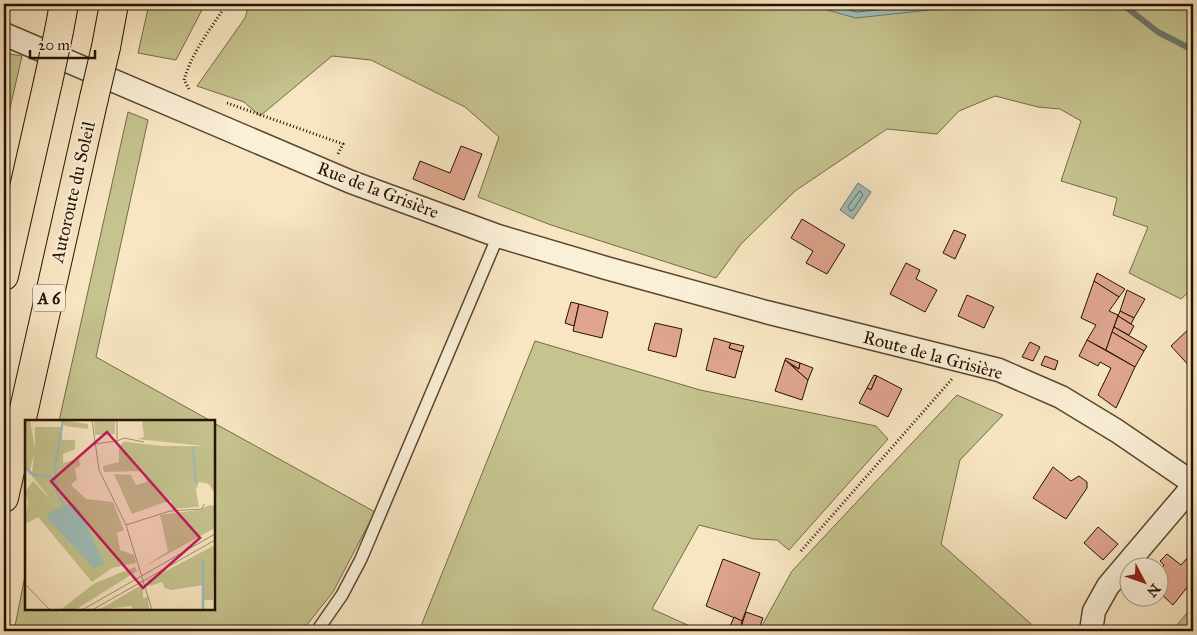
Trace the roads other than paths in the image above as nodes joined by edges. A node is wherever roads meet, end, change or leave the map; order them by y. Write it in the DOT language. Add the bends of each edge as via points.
graph roads {
  1 [pos="64,4"];
  2 [pos="114,4"];
  3 [pos="4,34"];
  4 [pos="498,236"];
  5 [pos="4,276"];
  6 [pos="766,312"];
  7 [pos="1193,485"];
  8 [pos="4,498"];
  9 [pos="317,631"];
  10 [pos="1091,631"];
  1 -- 5 [label="highway, bridge"];
  2 -- 8 [label="highway, Autoroute du Soleil / A 6, bridge"];
  3 -- 4 [label="street, Rue de la Grisière" via="330,172"];
  4 -- 6 [label="street, Rue de la Grisière"];
  4 -- 9 [label="lane" via="361,559 342,595"];
  6 -- 7 [label="street, Route de la Grisière" via="999,370 1062,397"];
  7 -- 10 [label="street" via="1108,586 1094,610"];
}
